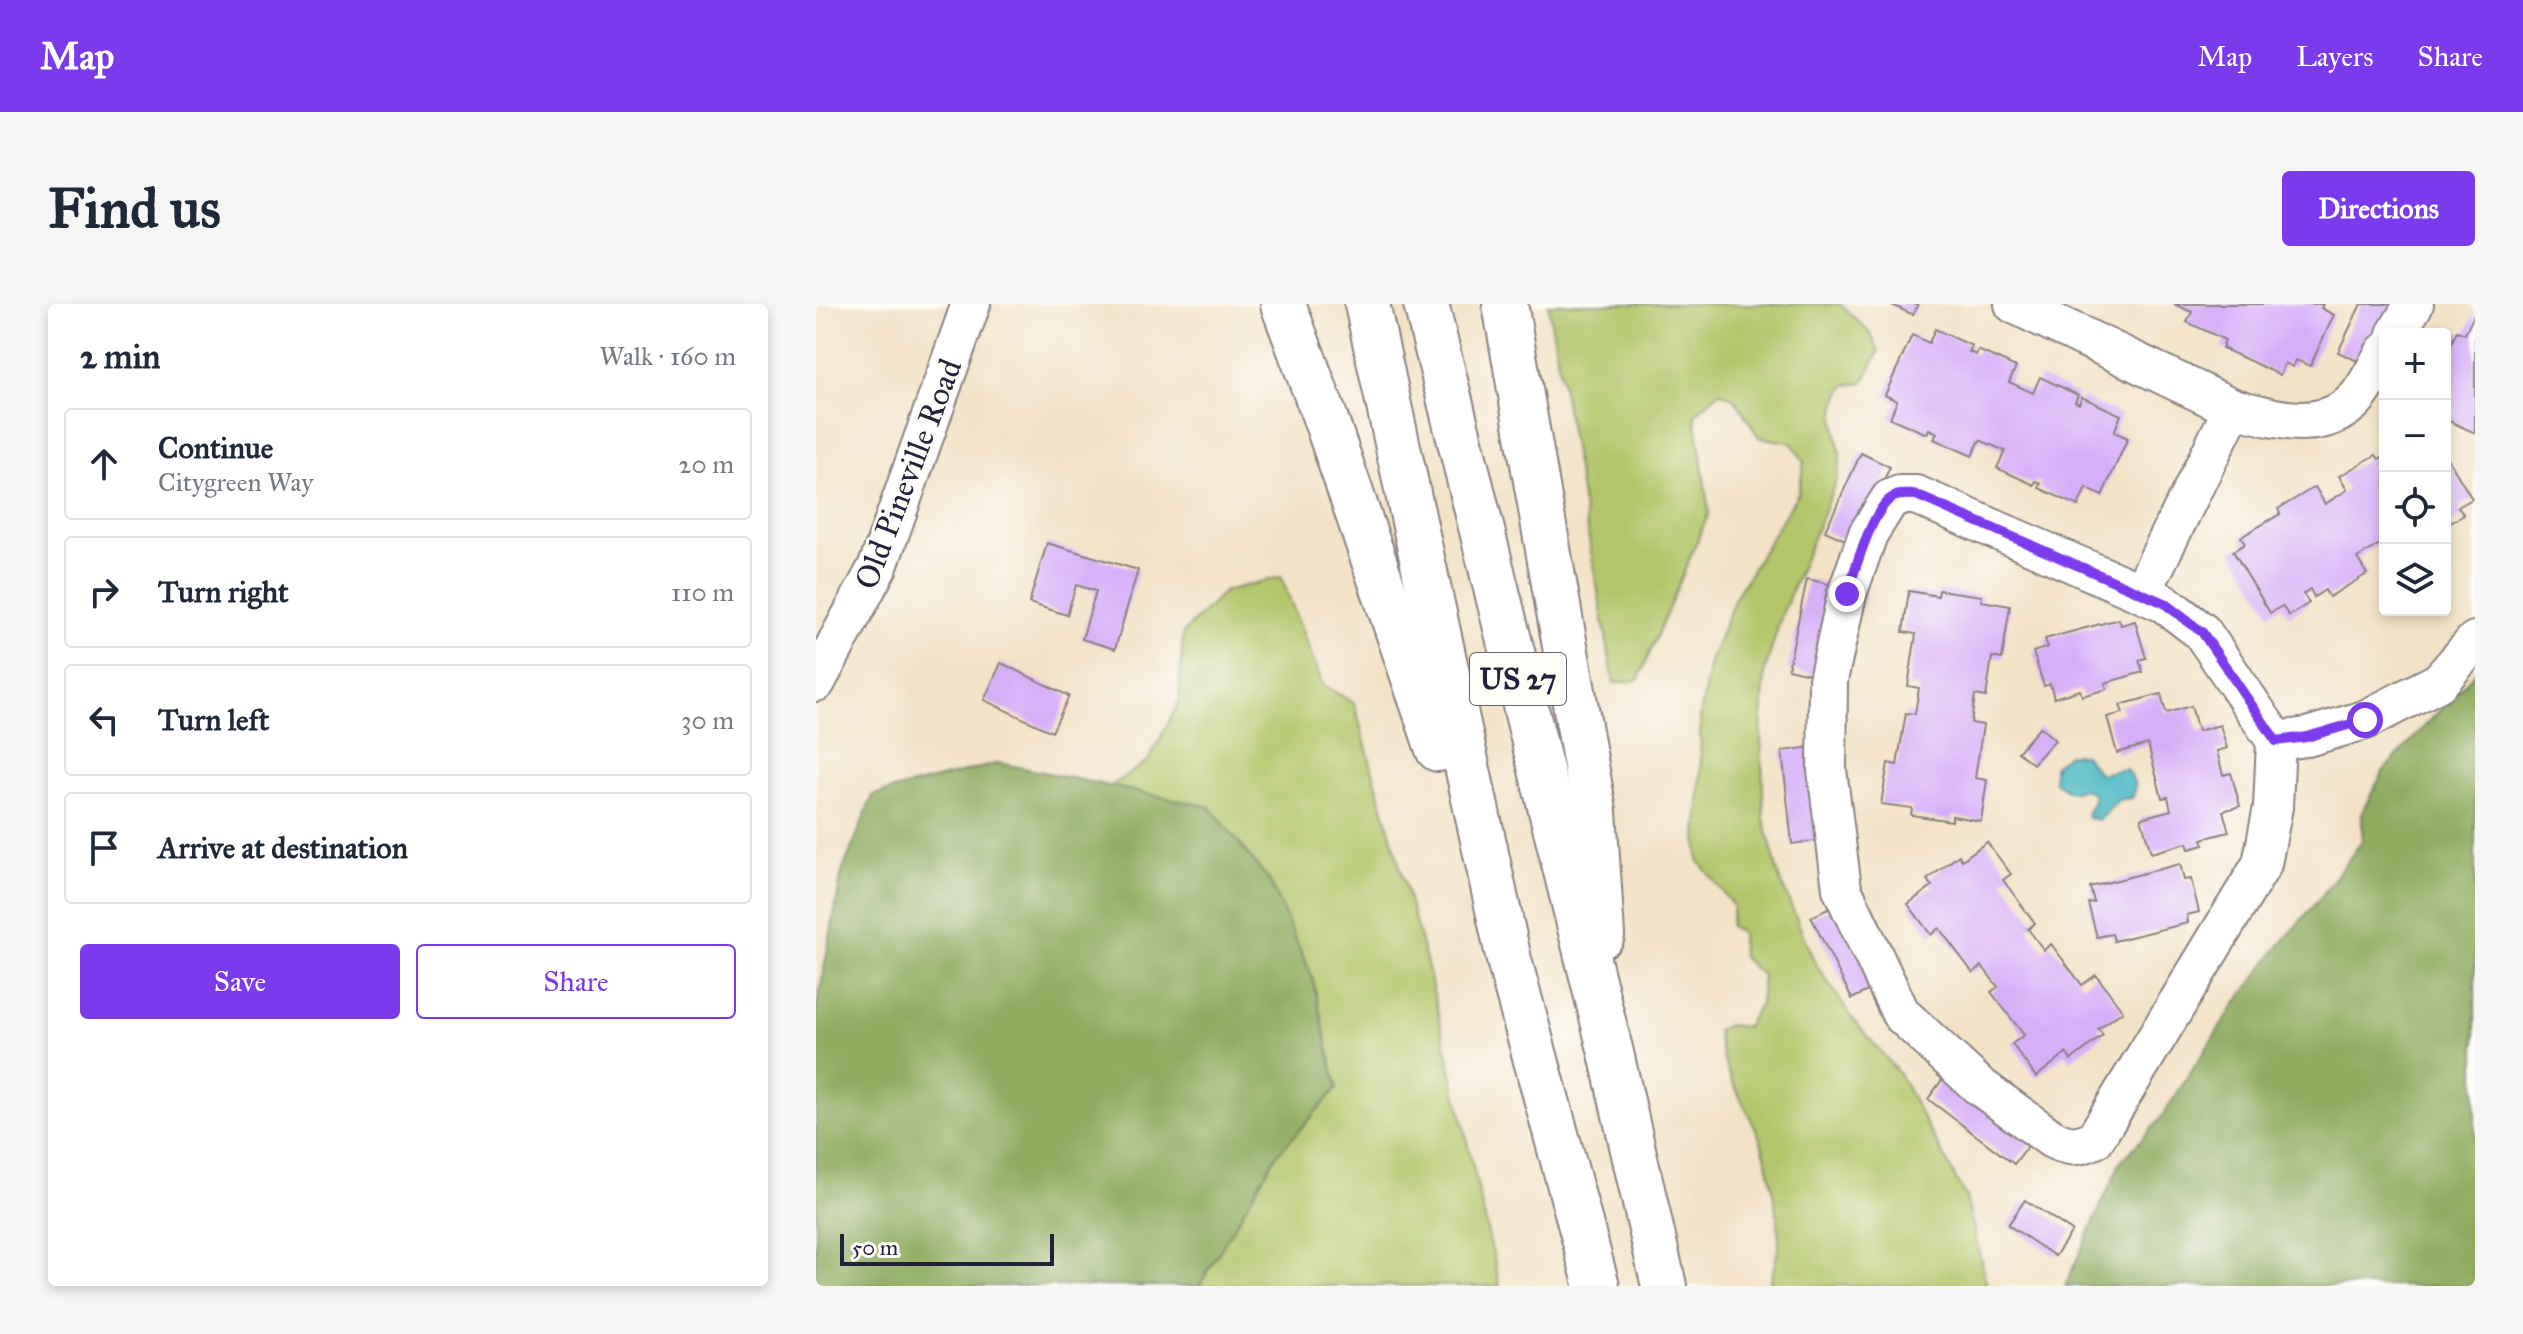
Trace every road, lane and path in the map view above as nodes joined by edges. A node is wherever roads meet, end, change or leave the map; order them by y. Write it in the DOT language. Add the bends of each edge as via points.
graph roads {
  1 [pos="971,304"];
  2 [pos="1283,304"];
  3 [pos="1367,304"];
  4 [pos="1426,304"];
  5 [pos="1505,304"];
  6 [pos="2014,304"];
  7 [pos="2414,304"];
  8 [pos="2400,328"];
  9 [pos="2379,362"];
  10 [pos="2233,408"];
  11 [pos="2142,592"];
  12 [pos="2475,641"];
  13 [pos="816,682"];
  14 [pos="2276,741"];
  15 [pos="1509,960"];
  16 [pos="1611,1053"];
  17 [pos="1597,1286"];
  18 [pos="1664,1286"];
  1 -- 13 [label="street, Old Pineville Road" via="878,566"];
  2 -- 15 [label="highway"];
  3 -- 15 [label="highway, US 27"];
  4 -- 16 [label="highway, US 27"];
  5 -- 16 [label="highway" via="1594,811"];
  6 -- 10 [label="street"];
  7 -- 8 [label="street"];
  9 -- 10 [label="street" via="2355,400 2327,419 2293,423"];
  10 -- 11 [label="street"];
  11 -- 14 [label="street" via="2202,632"];
  11 -- 14 [label="street" via="1916,495 1890,499 1868,534 1847,594 1828,680 1827,770 1842,889 1901,1014 1978,1085 2052,1139 2078,1147 2095,1139 2262,864 2273,807"];
  12 -- 14 [label="street" via="2439,682 2365,720"];
  15 -- 17 [label="highway, US 27"];
  16 -- 18 [label="highway, US 27"];
}
